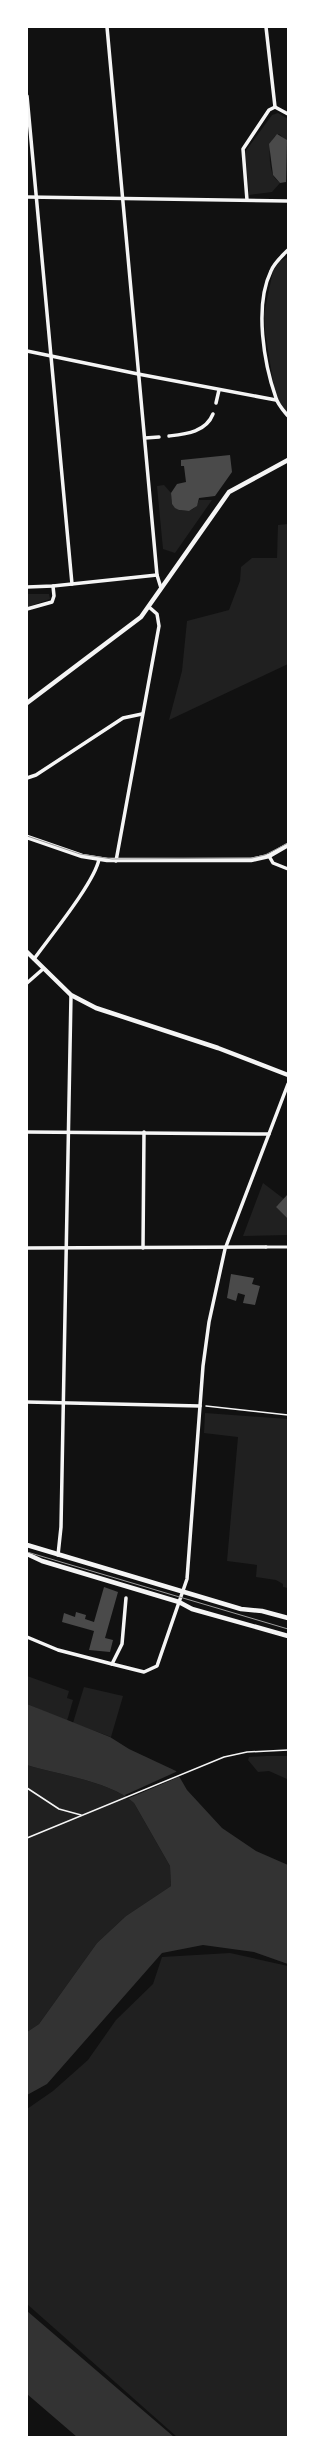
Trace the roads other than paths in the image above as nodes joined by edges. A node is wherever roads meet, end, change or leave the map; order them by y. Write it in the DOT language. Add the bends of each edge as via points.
graph roads {
  1 [pos="107,27"];
  2 [pos="266,27"];
  3 [pos="27,96"];
  4 [pos="275,107"];
  5 [pos="288,114"];
  6 [pos="27,197"];
  7 [pos="37,197"];
  8 [pos="124,198"];
  9 [pos="247,200"];
  10 [pos="288,201"];
  11 [pos="288,250"];
  12 [pos="27,351"];
  13 [pos="51,355"];
  14 [pos="138,374"];
  15 [pos="219,390"];
  16 [pos="276,400"];
  17 [pos="216,403"];
  18 [pos="213,414"];
  19 [pos="288,416"];
  20 [pos="168,436"];
  21 [pos="159,437"];
  22 [pos="145,438"];
  23 [pos="288,460"];
  24 [pos="157,575"];
  25 [pos="72,584"];
  26 [pos="52,586"];
  27 [pos="27,587"];
  28 [pos="161,588"];
  29 [pos="149,606"];
  30 [pos="27,610"];
  31 [pos="27,703"];
  32 [pos="142,714"];
  33 [pos="27,778"];
  34 [pos="27,838"];
  35 [pos="288,845"];
  36 [pos="269,856"];
  37 [pos="99,859"];
  38 [pos="116,861"];
  39 [pos="288,869"];
  40 [pos="27,952"];
  41 [pos="34,959"];
  42 [pos="43,969"];
  43 [pos="27,983"];
  44 [pos="71,995"];
  45 [pos="288,1076"];
  46 [pos="288,1084"];
  47 [pos="27,1132"];
  48 [pos="144,1132"];
  49 [pos="69,1133"];
  50 [pos="269,1134"];
  51 [pos="266,1247"];
  52 [pos="288,1247"];
  53 [pos="27,1248"];
  54 [pos="66,1248"];
  55 [pos="142,1248"];
  56 [pos="225,1249"];
  57 [pos="63,1401"];
  58 [pos="27,1402"];
  59 [pos="200,1406"];
  60 [pos="27,1545"];
  61 [pos="27,1554"];
  62 [pos="58,1555"];
  63 [pos="183,1591"];
  64 [pos="126,1598"];
  65 [pos="179,1602"];
  66 [pos="288,1618"];
  67 [pos="288,1636"];
  68 [pos="27,1637"];
  69 [pos="112,1664"];
  1 -- 8 [label="street"];
  2 -- 4 [label="street"];
  3 -- 7 [label="street"];
  4 -- 5 [label="street"];
  4 -- 9 [label="street" via="269,110 242,149"];
  6 -- 7 [label="street"];
  7 -- 8 [label="street"];
  7 -- 13 [label="street"];
  8 -- 9 [label="street"];
  8 -- 14 [label="street"];
  9 -- 10 [label="street"];
  11 -- 16 [label="street" via="271,271 263,295 266,358"];
  12 -- 13 [label="street"];
  13 -- 14 [label="street"];
  13 -- 25 [label="street"];
  14 -- 15 [label="street"];
  14 -- 22 [label="street"];
  15 -- 16 [label="street"];
  15 -- 17 [label="street"];
  16 -- 19 [label="street"];
  18 -- 20 [label="street" via="204,427"];
  21 -- 22 [label="street"];
  22 -- 24 [label="street"];
  23 -- 28 [label="street" via="229,492"];
  24 -- 25 [label="street"];
  24 -- 28 [label="street"];
  25 -- 26 [label="street"];
  26 -- 27 [label="street"];
  26 -- 30 [label="street" via="52,602"];
  28 -- 29 [label="street"];
  29 -- 31 [label="street" via="141,616"];
  29 -- 32 [label="street" via="157,614 158,626"];
  32 -- 33 [label="street" via="123,718 36,775"];
  32 -- 38 [label="street"];
  34 -- 37 [label="street"];
  35 -- 36 [label="street"];
  36 -- 38 [label="street" via="240,860"];
  36 -- 39 [label="street" via="273,863"];
  37 -- 38 [label="street"];
  37 -- 41 [label="street" via="96,870"];
  40 -- 41 [label="street"];
  41 -- 42 [label="street"];
  42 -- 43 [label="street"];
  42 -- 44 [label="street"];
  44 -- 45 [label="street" via="96,1008 231,1053"];
  44 -- 49 [label="street"];
  46 -- 50 [label="street"];
  47 -- 49 [label="street"];
  48 -- 49 [label="street"];
  48 -- 50 [label="street"];
  48 -- 55 [label="street"];
  49 -- 54 [label="street"];
  50 -- 56 [label="street"];
  51 -- 52 [label="street"];
  51 -- 56 [label="street"];
  53 -- 54 [label="street"];
  54 -- 55 [label="street"];
  54 -- 57 [label="street"];
  55 -- 56 [label="street"];
  56 -- 59 [label="street" via="209,1322"];
  57 -- 58 [label="street"];
  57 -- 59 [label="street"];
  57 -- 62 [label="street" via="61,1527"];
  59 -- 63 [label="street" via="187,1579"];
  60 -- 62 [label="street"];
  61 -- 65 [label="street" via="42,1561"];
  62 -- 63 [label="street"];
  63 -- 65 [label="street"];
  63 -- 66 [label="street" via="241,1609"];
  64 -- 69 [label="street" via="122,1644"];
  65 -- 67 [label="street" via="192,1609"];
  65 -- 69 [label="street" via="157,1666 144,1672"];
  68 -- 69 [label="street" via="58,1650"];
}
